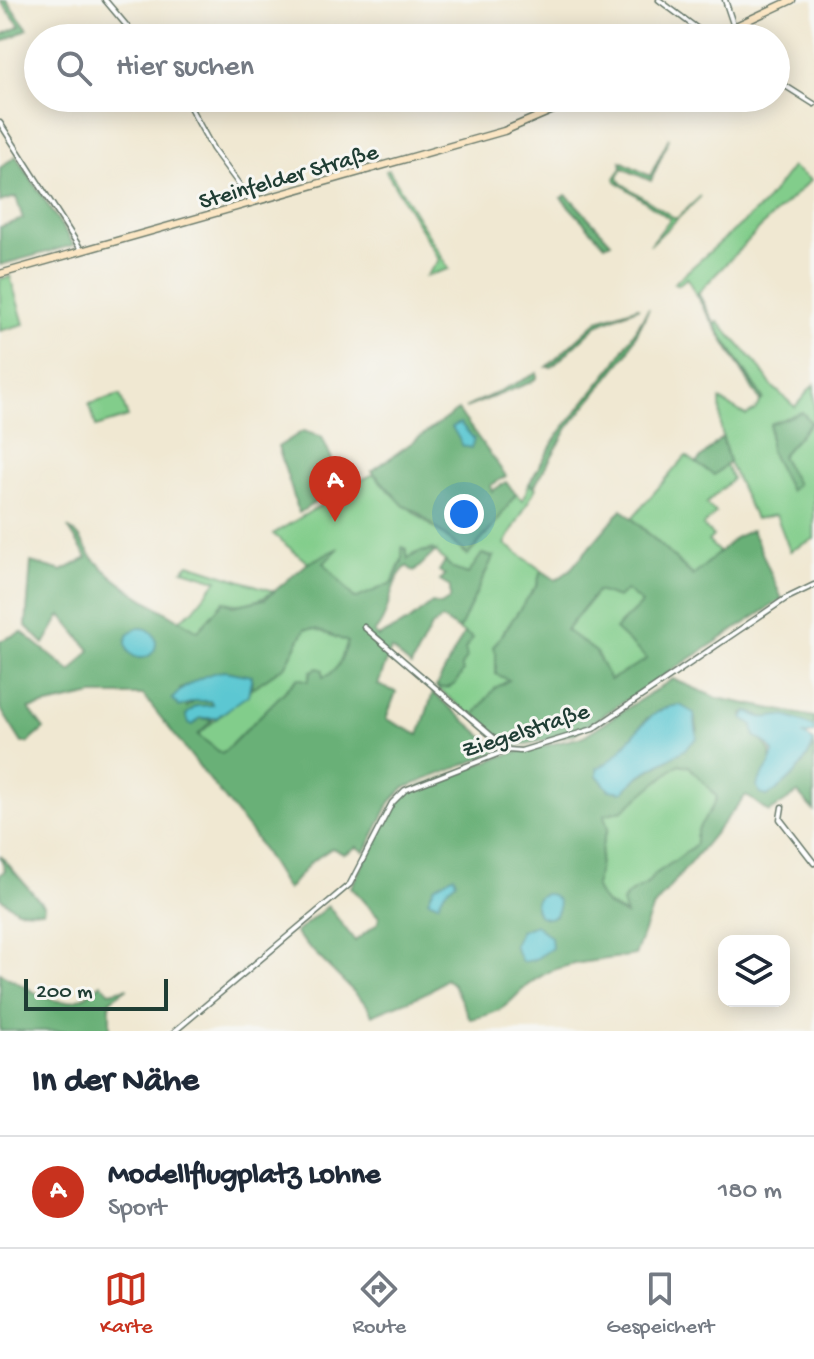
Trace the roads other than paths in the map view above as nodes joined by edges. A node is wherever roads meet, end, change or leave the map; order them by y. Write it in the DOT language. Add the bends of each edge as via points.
graph roads {
  1 [pos="105,0"];
  2 [pos="659,0"];
  3 [pos="725,0"];
  4 [pos="792,0"];
  5 [pos="125,24"];
  6 [pos="691,24"];
  7 [pos="733,24"];
  8 [pos="740,24"];
  9 [pos="790,89"];
  10 [pos="814,104"];
  11 [pos="193,112"];
  12 [pos="548,112"];
  13 [pos="0,123"];
  14 [pos="253,204"];
  15 [pos="82,251"];
  16 [pos="0,274"];
  17 [pos="814,585"];
  18 [pos="364,627"];
  19 [pos="508,750"];
  20 [pos="782,807"];
  21 [pos="814,863"];
  22 [pos="175,1031"];
  1 -- 5 [label="street"];
  2 -- 6 [label="street"];
  3 -- 7 [label="street"];
  4 -- 8 [label="main road"];
  9 -- 10 [label="street"];
  11 -- 14 [label="street"];
  12 -- 14 [label="main road, Steinfelder Straße" via="504,131"];
  13 -- 15 [label="street"];
  14 -- 15 [label="main road, Steinfelder Straße"];
  15 -- 16 [label="main road, Steinfelder Straße"];
  17 -- 19 [label="street, Ziegelstraße" via="785,599 593,729 521,751"];
  18 -- 19 [label="street"];
  19 -- 22 [label="street, Ziegelstraße" via="396,797 350,884"];
  20 -- 21 [label="street" via="780,819"];
}
